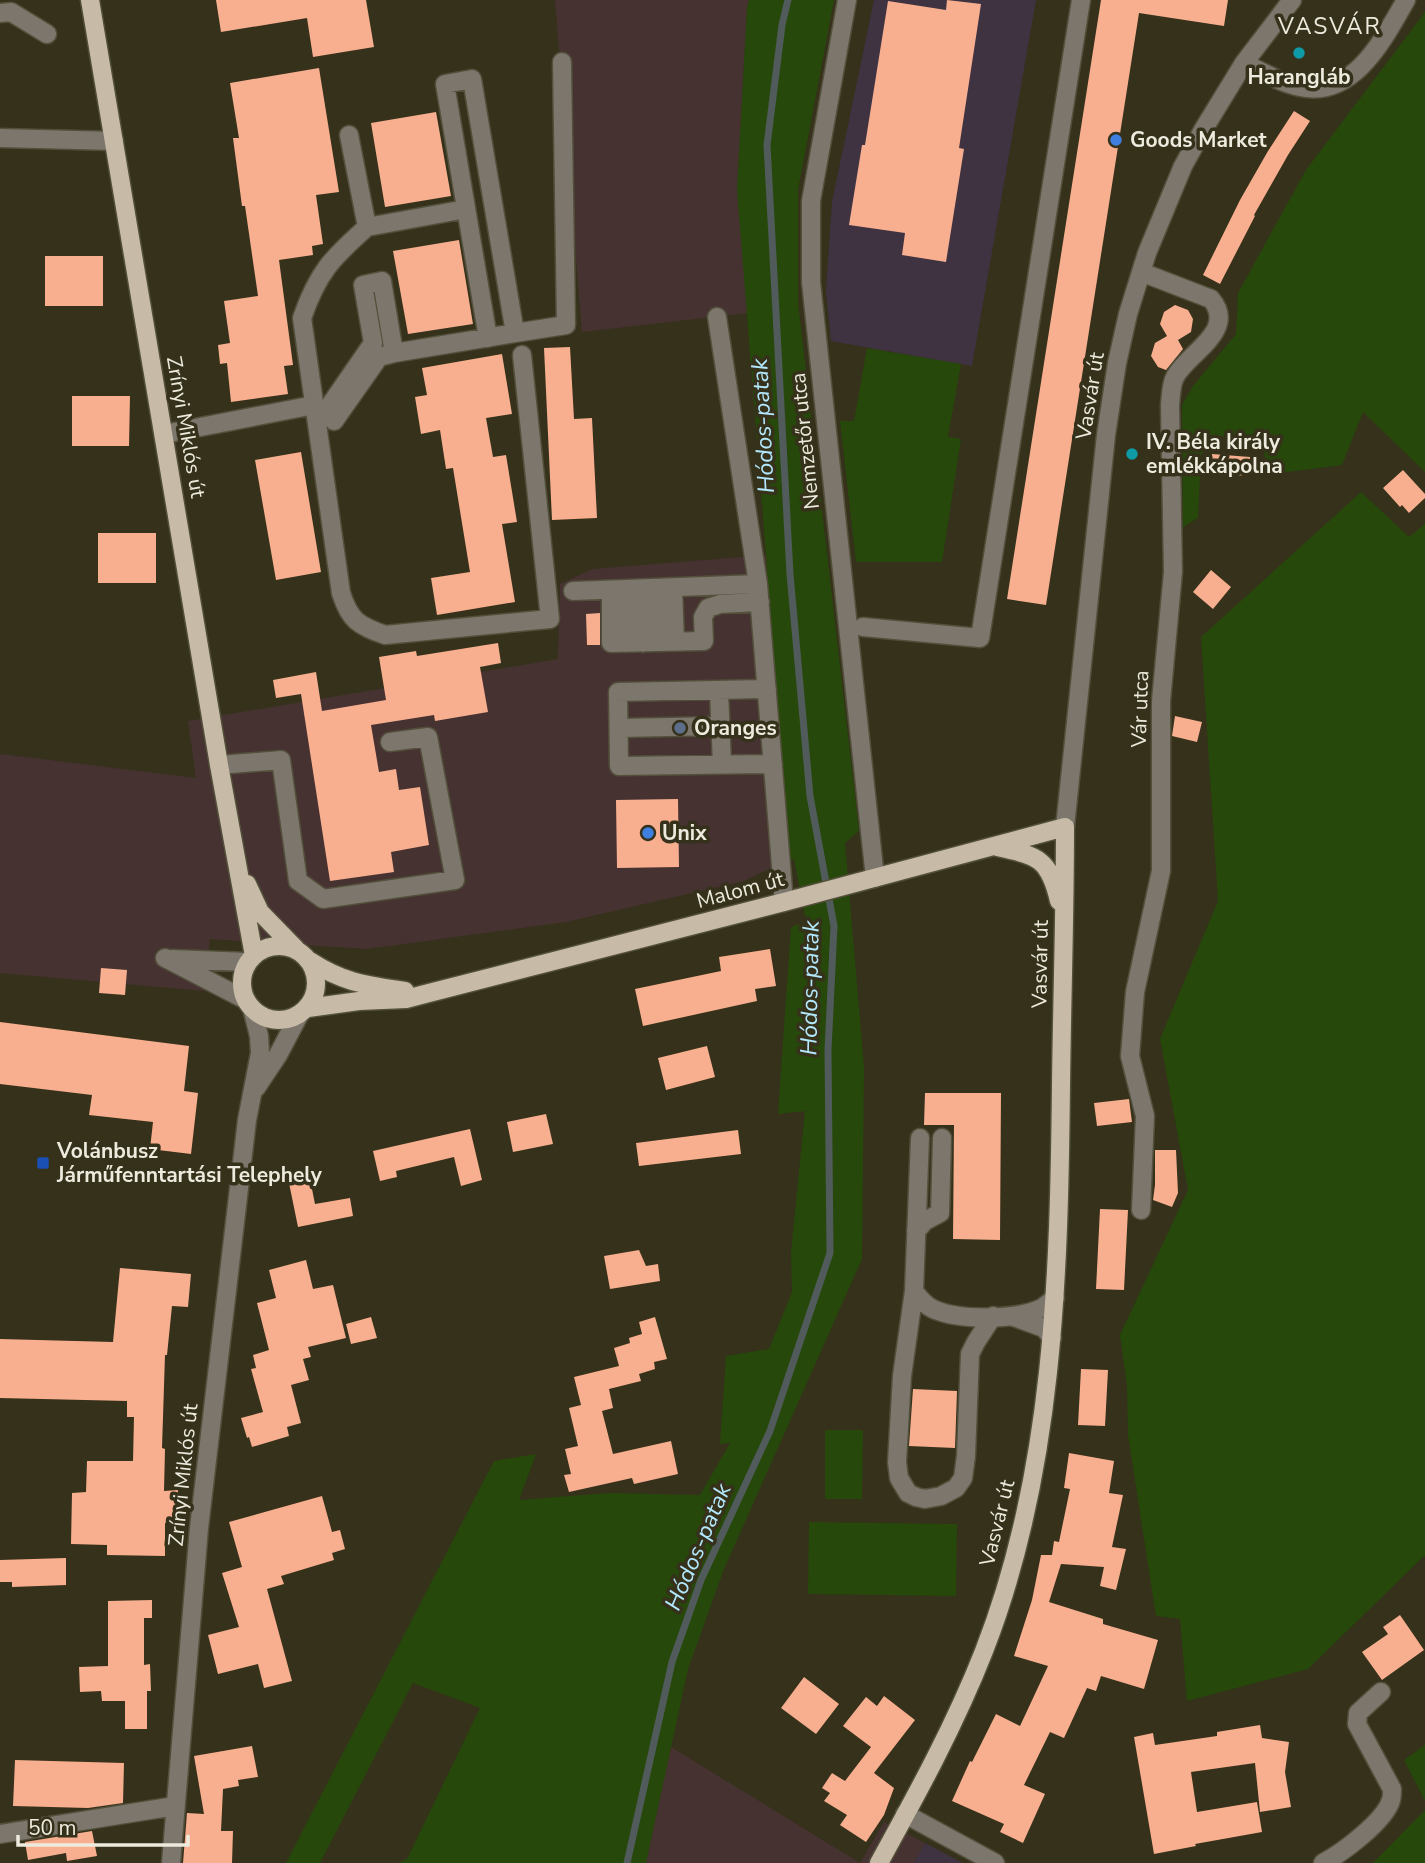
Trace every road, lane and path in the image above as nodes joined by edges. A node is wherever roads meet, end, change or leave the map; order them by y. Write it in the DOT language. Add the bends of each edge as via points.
graph roads {
  1 [pos="90,0"];
  2 [pos="846,0"];
  3 [pos="1081,0"];
  4 [pos="1292,0"];
  5 [pos="1406,0"];
  6 [pos="0,13"];
  7 [pos="47,34"];
  8 [pos="562,62"];
  9 [pos="1244,63"];
  10 [pos="349,135"];
  11 [pos="0,138"];
  12 [pos="114,141"];
  13 [pos="466,209"];
  14 [pos="367,227"];
  15 [pos="1141,272"];
  16 [pos="717,317"];
  17 [pos="516,333"];
  18 [pos="488,338"];
  19 [pos="394,353"];
  20 [pos="522,355"];
  21 [pos="314,405"];
  22 [pos="164,433"];
  23 [pos="318,433"];
  24 [pos="642,589"];
  25 [pos="573,591"];
  26 [pos="759,593"];
  27 [pos="863,627"];
  28 [pos="651,643"];
  29 [pos="767,689"];
  30 [pos="719,690"];
  31 [pos="720,726"];
  32 [pos="619,728"];
  33 [pos="390,742"];
  34 [pos="773,764"];
  35 [pos="219,765"];
  36 [pos="722,765"];
  37 [pos="1065,827"];
  38 [pos="994,846"];
  39 [pos="236,862"];
  40 [pos="866,881"];
  41 [pos="790,900"];
  42 [pos="1063,919"];
  43 [pos="296,949"];
  44 [pos="251,959"];
  45 [pos="310,961"];
  46 [pos="425,994"];
  47 [pos="249,1004"];
  48 [pos="303,1011"];
  49 [pos="252,1094"];
  50 [pos="920,1138"];
  51 [pos="942,1138"];
  52 [pos="1141,1210"];
  53 [pos="916,1231"];
  54 [pos="914,1291"];
  55 [pos="1055,1298"];
  56 [pos="949,1314"];
  57 [pos="1002,1316"];
  58 [pos="908,1332"];
  59 [pos="1052,1338"];
  60 [pos="971,1354"];
  61 [pos="1381,1692"];
  62 [pos="175,1807"];
  63 [pos="905,1814"];
  64 [pos="0,1834"];
  65 [pos="171,1863"];
  66 [pos="879,1863"];
  67 [pos="995,1863"];
  68 [pos="1323,1863"];
  1 -- 12 [label="main road, Zrínyi Miklós út"];
  2 -- 40 [label="street, Nemzetőr utca" via="810,201 811,282"];
  3 -- 27 [label="street" via="980,638"];
  4 -- 9 [label="street, Vasvár út"];
  5 -- 9 [label="street" via="1367,60 1335,84 1318,88 1289,85"];
  6 -- 7 [label="street" via="11,12"];
  8 -- 17 [label="street" via="566,325"];
  9 -- 15 [label="street, Vasvár út" via="1183,166"];
  10 -- 14 [label="street"];
  11 -- 12 [label="street"];
  12 -- 22 [label="main road, Zrínyi Miklós út"];
  13 -- 14 [label="street"];
  13 -- 17 [label="street" via="445,84 472,79"];
  13 -- 18 [label="street"];
  14 -- 21 [label="street" via="324,269 302,318"];
  15 -- 37 [label="street, Vasvár út" via="1117,363 1106,435"];
  15 -- 52 [label="street, Vár utca" via="1211,299 1219,313 1206,344 1174,377 1170,405 1173,572 1161,701 1161,871 1135,992 1130,1056 1145,1116"];
  16 -- 26 [label="street"];
  17 -- 18 [label="street"];
  18 -- 19 [label="street"];
  19 -- 23 [label="street" via="379,357"];
  19 -- 23 [label="street" via="382,281 363,285 373,343"];
  20 -- 23 [label="street" via="550,619 385,635 363,627 348,612 341,593"];
  21 -- 22 [label="street"];
  21 -- 23 [label="street"];
  22 -- 35 [label="main road, Zrínyi Miklós út"];
  24 -- 25 [label="street"];
  24 -- 26 [label="street"];
  24 -- 28 [label="street"];
  24 -- 28 [label="street"];
  24 -- 28 [label="street" via="611,643"];
  26 -- 28 [label="street" via="708,608 703,617 704,641"];
  26 -- 29 [label="street"];
  29 -- 30 [label="street"];
  29 -- 34 [label="street"];
  30 -- 31 [label="street"];
  30 -- 32 [label="street" via="618,692"];
  31 -- 32 [label="street"];
  31 -- 36 [label="street"];
  32 -- 36 [label="street" via="620,766"];
  33 -- 35 [label="street" via="428,737 455,880 323,899 298,881 281,760"];
  34 -- 36 [label="street"];
  34 -- 41 [label="street"];
  35 -- 39 [label="main road, Zrínyi Miklós út"];
  37 -- 38 [label="main road, Malom út"];
  37 -- 42 [label="main road, Vasvár út"];
  38 -- 40 [label="main road, Malom út"];
  38 -- 42 [label="main road" via="1030,855 1045,866"];
  39 -- 43 [label="main road, Zrínyi Miklós út" via="260,912"];
  39 -- 44 [label="main road, Zrínyi Miklós út"];
  40 -- 41 [label="main road, Malom út"];
  41 -- 46 [label="main road, Malom út"];
  42 -- 55 [label="main road, Vasvár út"];
  43 -- 44 [label="main road" via="274,946"];
  43 -- 45 [label="main road"];
  44 -- 47 [label="main road" via="242,981"];
  44 -- 47 [label="street" via="164,958"];
  45 -- 46 [label="main road, Malom út" via="354,982"];
  45 -- 48 [label="main road" via="317,985"];
  46 -- 48 [label="main road, Malom út"];
  47 -- 48 [label="main road" via="274,1020 287,1020"];
  47 -- 49 [label="street, Zrínyi Miklós út" via="260,1053"];
  48 -- 49 [label="street, Zrínyi Miklós út"];
  49 -- 62 [label="street, Zrínyi Miklós út" via="199,1528"];
  50 -- 53 [label="street"];
  51 -- 53 [label="street" via="940,1213"];
  53 -- 54 [label="street"];
  54 -- 56 [label="street" via="931,1308"];
  54 -- 58 [label="street"];
  55 -- 57 [label="street" via="1028,1313"];
  55 -- 59 [label="main road, Vasvár út"];
  56 -- 57 [label="street"];
  56 -- 58 [label="street" via="930,1318"];
  56 -- 60 [label="street" via="968,1340"];
  57 -- 59 [label="street" via="1044,1328"];
  57 -- 60 [label="street" via="975,1342"];
  58 -- 60 [label="street" via="897,1462 899,1478 916,1497 941,1496 963,1478"];
  59 -- 63 [label="main road, Vasvár út" via="1030,1488 998,1608 939,1754"];
  61 -- 68 [label="street" via="1358,1713 1357,1724 1392,1789 1391,1800 1356,1841"];
  62 -- 64 [label="street"];
  62 -- 65 [label="street, Zrínyi Miklós út"];
  63 -- 66 [label="main road, Vasvár út"];
  63 -- 67 [label="street"];
}
